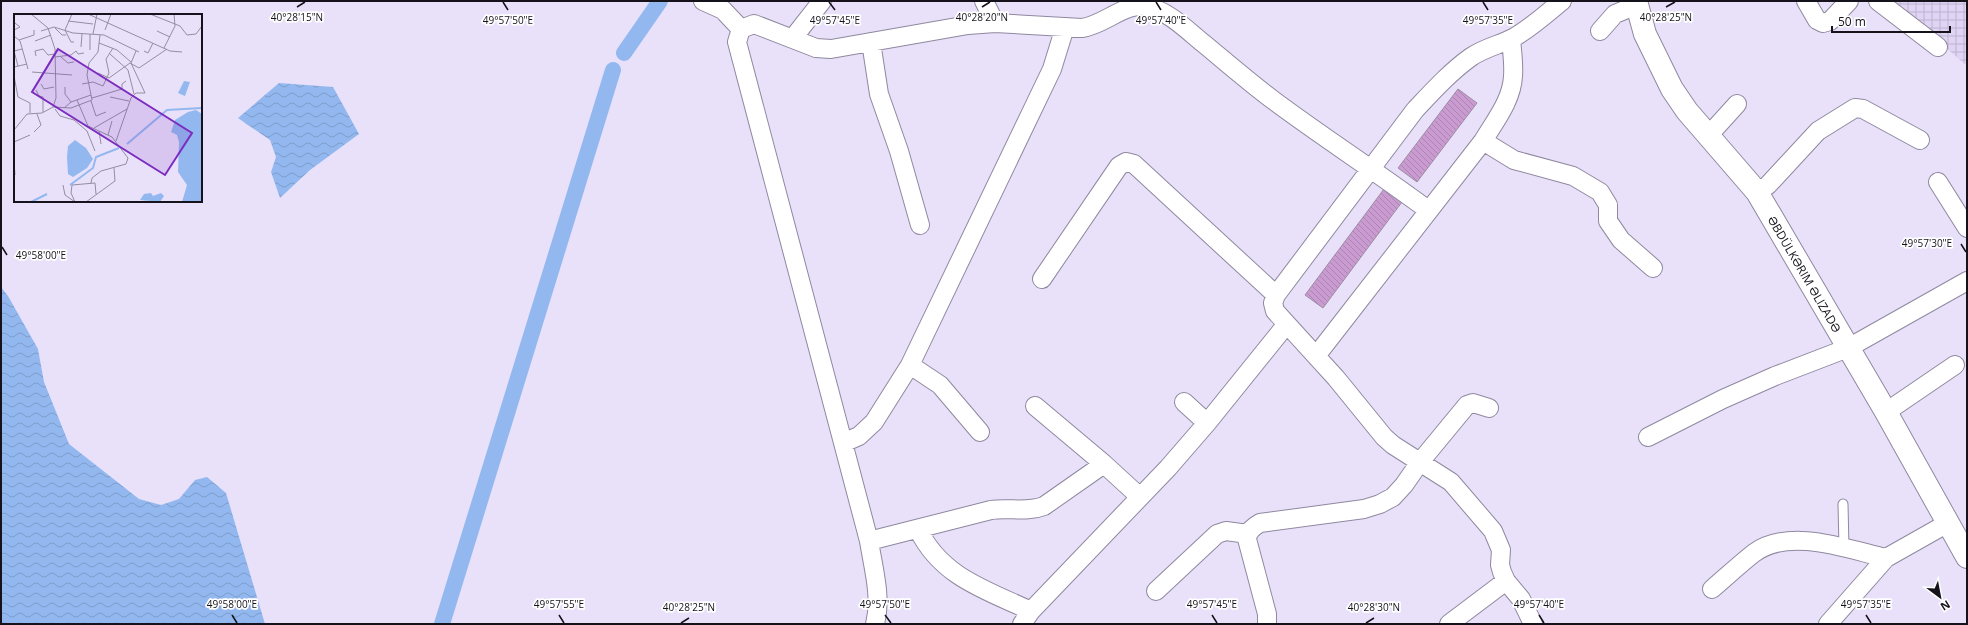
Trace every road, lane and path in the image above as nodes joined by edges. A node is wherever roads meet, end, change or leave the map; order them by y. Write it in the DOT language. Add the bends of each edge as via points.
graph roads {
  1 [pos="703,1"];
  2 [pos="822,1"];
  3 [pos="984,1"];
  4 [pos="1562,1"];
  5 [pos="1806,1"];
  6 [pos="1849,1"];
  7 [pos="1878,1"];
  8 [pos="1636,3"];
  9 [pos="995,23"];
  10 [pos="1065,27"];
  11 [pos="741,29"];
  12 [pos="1600,31"];
  13 [pos="793,38"];
  14 [pos="1511,38"];
  15 [pos="871,42"];
  16 [pos="1938,47"];
  17 [pos="1737,104"];
  18 [pos="1708,136"];
  19 [pos="1920,140"];
  20 [pos="1484,141"];
  21 [pos="1372,168"];
  22 [pos="1938,182"];
  23 [pos="1757,192"];
  24 [pos="1428,210"];
  25 [pos="920,225"];
  26 [pos="1967,228"];
  27 [pos="1653,268"];
  28 [pos="1042,279"];
  29 [pos="1967,281"];
  30 [pos="1276,295"];
  31 [pos="1286,325"];
  32 [pos="1848,348"];
  33 [pos="1316,356"];
  34 [pos="1955,364"];
  35 [pos="910,365"];
  36 [pos="1184,402"];
  37 [pos="1035,406"];
  38 [pos="1489,408"];
  39 [pos="1886,412"];
  40 [pos="1207,423"];
  41 [pos="980,432"];
  42 [pos="1648,437"];
  43 [pos="842,443"];
  44 [pos="1420,462"];
  45 [pos="1104,464"];
  46 [pos="1140,497"];
  47 [pos="1843,504"];
  48 [pos="1948,523"];
  49 [pos="918,529"];
  50 [pos="1248,534"];
  51 [pos="869,541"];
  52 [pos="1844,548"];
  53 [pos="1967,555"];
  54 [pos="1886,558"];
  55 [pos="1506,581"];
  56 [pos="1712,589"];
  57 [pos="1156,591"];
  58 [pos="1027,617"];
  59 [pos="874,624"];
  60 [pos="1267,624"];
  61 [pos="1449,624"];
  62 [pos="1532,624"];
  63 [pos="1828,624"];
  1 -- 11 [label="street" via="723,10"];
  2 -- 13 [label="street"];
  3 -- 9 [label="street"];
  4 -- 14 [label="street" via="1538,22"];
  5 -- 6 [label="street" via="1817,20 1823,23 1830,21"];
  7 -- 16 [label="street"];
  8 -- 12 [label="street" via="1615,14"];
  8 -- 18 [label="street, ƏBDÜLKƏRIM ƏLIZADƏ" via="1645,34 1672,89"];
  9 -- 10 [label="street"];
  9 -- 15 [label="street" via="935,30"];
  10 -- 21 [label="street" via="1090,27 1131,8 1150,7 1187,29 1273,100"];
  10 -- 35 [label="street" via="1052,69"];
  11 -- 13 [label="street" via="754,24"];
  11 -- 43 [label="street" via="737,42"];
  13 -- 15 [label="street" via="816,48 830,49"];
  14 -- 20 [label="street" via="1511,90"];
  14 -- 21 [label="street" via="1482,50 1440,84 1415,110"];
  15 -- 25 [label="street" via="879,94 899,150"];
  17 -- 18 [label="street"];
  18 -- 23 [label="street, ƏBDÜLKƏRIM ƏLIZADƏ"];
  19 -- 23 [label="street" via="1863,108 1855,108 1818,132 1768,185"];
  20 -- 24 [label="street"];
  20 -- 27 [label="street" via="1514,160 1573,176 1600,192 1608,205 1608,221 1621,240"];
  21 -- 24 [label="street"];
  21 -- 30 [label="street"];
  22 -- 26 [label="street"];
  23 -- 32 [label="street, ƏBDÜLKƏRIM ƏLIZADƏ"];
  24 -- 33 [label="street"];
  28 -- 30 [label="street" via="1119,166 1126,162 1134,164"];
  29 -- 32 [label="street"];
  30 -- 31 [label="street" via="1273,304 1275,311"];
  31 -- 33 [label="street"];
  31 -- 40 [label="street"];
  32 -- 39 [label="street, ƏBDÜLKƏRIM ƏLIZADƏ"];
  32 -- 42 [label="street" via="1723,399"];
  33 -- 44 [label="street" via="1384,437"];
  34 -- 39 [label="street"];
  35 -- 41 [label="street" via="940,385"];
  35 -- 43 [label="street" via="874,422 860,436"];
  36 -- 40 [label="street"];
  37 -- 45 [label="street"];
  38 -- 44 [label="street" via="1473,403 1467,405"];
  39 -- 48 [label="street, ƏBDÜLKƏRIM ƏLIZADƏ"];
  40 -- 46 [label="street"];
  43 -- 51 [label="street"];
  44 -- 50 [label="street" via="1393,497 1380,504 1364,509 1260,524 1253,527"];
  44 -- 55 [label="street" via="1451,482 1493,532 1501,550 1500,565"];
  45 -- 46 [label="street"];
  45 -- 49 [label="street" via="1044,506 1033,510 996,509"];
  46 -- 58 [label="street"];
  47 -- 52 [label="lane"];
  48 -- 53 [label="street, ƏBDÜLKƏRIM ƏLIZADƏ"];
  48 -- 54 [label="street"];
  49 -- 51 [label="street"];
  49 -- 58 [label="street" via="934,556 956,575"];
  50 -- 57 [label="street" via="1226,531 1217,534"];
  50 -- 60 [label="street"];
  51 -- 59 [label="street" via="876,587 877,614"];
  52 -- 54 [label="street"];
  52 -- 56 [label="street" via="1795,540 1776,542 1755,552"];
  54 -- 63 [label="street"];
  55 -- 61 [label="street"];
  55 -- 62 [label="street" via="1520,599"];
}
